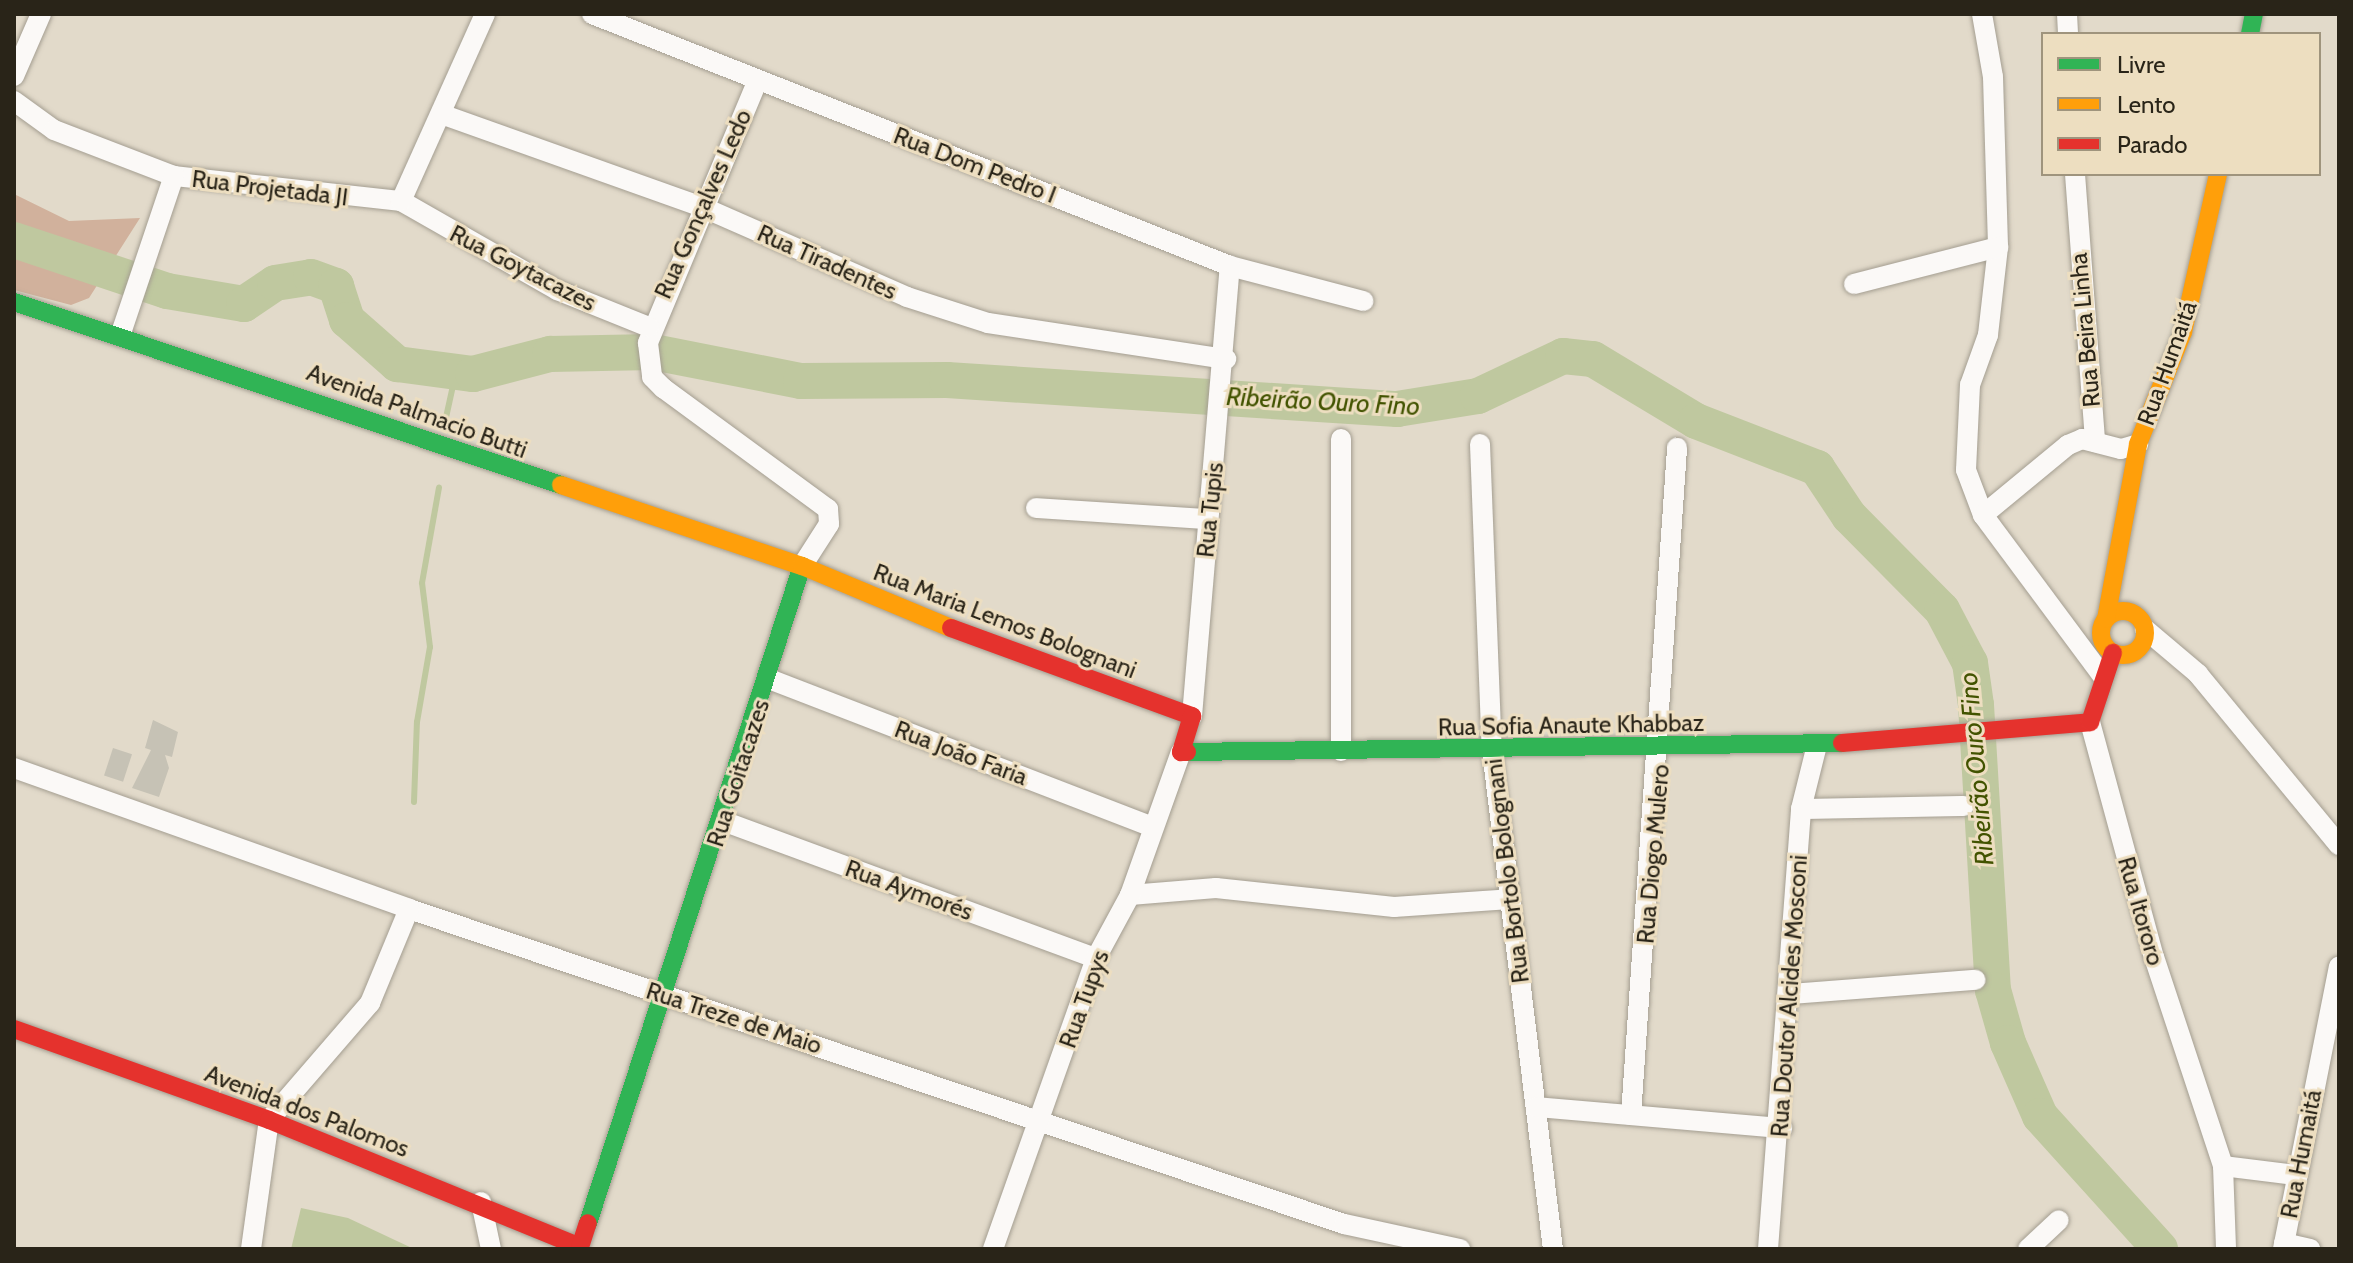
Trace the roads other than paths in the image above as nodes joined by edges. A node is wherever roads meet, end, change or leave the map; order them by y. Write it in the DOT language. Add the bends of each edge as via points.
graph roads {
  1 [pos="41,14"];
  2 [pos="485,14"];
  3 [pos="592,14"];
  4 [pos="1982,14"];
  5 [pos="14,76"];
  6 [pos="757,82"];
  7 [pos="14,101"];
  8 [pos="441,114"];
  9 [pos="174,176"];
  10 [pos="2075,176"];
  11 [pos="2218,176"];
  12 [pos="401,201"];
  13 [pos="700,206"];
  14 [pos="1998,247"];
  15 [pos="1230,266"];
  16 [pos="1854,284"];
  17 [pos="1363,301"];
  18 [pos="14,302"];
  19 [pos="648,335"];
  20 [pos="120,336"];
  21 [pos="1225,368"];
  22 [pos="1341,439"];
  23 [pos="2095,442"];
  24 [pos="1480,444"];
  25 [pos="2138,444"];
  26 [pos="1677,448"];
  27 [pos="1036,508"];
  28 [pos="1983,515"];
  29 [pos="1207,519"];
  30 [pos="2117,552"];
  31 [pos="802,566"];
  32 [pos="2106,619"];
  33 [pos="2143,624"];
  34 [pos="2113,653"];
  35 [pos="2102,675"];
  36 [pos="769,679"];
  37 [pos="1192,716"];
  38 [pos="2090,722"];
  39 [pos="1817,745"];
  40 [pos="1662,747"];
  41 [pos="1341,751"];
  42 [pos="1492,751"];
  43 [pos="1181,752"];
  44 [pos="14,768"];
  45 [pos="1964,806"];
  46 [pos="1801,809"];
  47 [pos="723,821"];
  48 [pos="1153,827"];
  49 [pos="2339,845"];
  50 [pos="1130,895"];
  51 [pos="1510,899"];
  52 [pos="409,909"];
  53 [pos="1096,958"];
  54 [pos="2339,966"];
  55 [pos="1975,980"];
  56 [pos="1791,994"];
  57 [pos="666,996"];
  58 [pos="14,1029"];
  59 [pos="1536,1107"];
  60 [pos="1631,1115"];
  61 [pos="269,1120"];
  62 [pos="1042,1121"];
  63 [pos="1782,1128"];
  64 [pos="2223,1166"];
  65 [pos="2295,1175"];
  66 [pos="481,1202"];
  67 [pos="2059,1220"];
  68 [pos="1379,1241"];
  69 [pos="2284,1246"];
  70 [pos="581,1248"];
  71 [pos="2226,1248"];
  72 [pos="251,1249"];
  73 [pos="491,1249"];
  74 [pos="993,1249"];
  75 [pos="1460,1249"];
  76 [pos="1553,1249"];
  77 [pos="1768,1249"];
  78 [pos="2028,1249"];
  79 [pos="2310,1249"];
  1 -- 5 [label="street"];
  2 -- 8 [label="street"];
  3 -- 6 [label="street, Rua Dom Pedro I"];
  4 -- 14 [label="street" via="1993,77"];
  6 -- 13 [label="street, Rua Gonçalves Ledo"];
  6 -- 15 [label="street, Rua Dom Pedro I"];
  7 -- 9 [label="street, Rua Projetada JI" via="54,130"];
  8 -- 12 [label="street"];
  8 -- 13 [label="street, Rua Tiradentes"];
  9 -- 12 [label="street, Rua Projetada JI"];
  9 -- 20 [label="street"];
  10 -- 23 [label="street, Rua Beira Linha"];
  11 -- 25 [label="street, Rua Humaitá" via="2183,332"];
  12 -- 19 [label="street, Rua Goytacazes"];
  13 -- 19 [label="street, Rua Gonçalves Ledo"];
  13 -- 21 [label="street, Rua Tiradentes" via="907,297 988,323"];
  14 -- 16 [label="street"];
  14 -- 28 [label="street" via="1988,335 1964,430 1966,470"];
  15 -- 17 [label="street, Rua Dom Pedro I"];
  15 -- 21 [label="street, Rua Tupis"];
  18 -- 20 [label="street, Avenida Palmacio Butti"];
  19 -- 31 [label="street, Rua Goitacazes" via="652,377 821,500 829,524"];
  20 -- 31 [label="street, Avenida Palmacio Butti"];
  21 -- 29 [label="street, Rua Tupis"];
  22 -- 41 [label="street"];
  23 -- 25 [label="street, Rua Beira Linha" via="2121,449"];
  23 -- 28 [label="street" via="2068,445"];
  24 -- 42 [label="street, Rua Bortolo Bolognani"];
  25 -- 30 [label="street, Rua Humaitá"];
  26 -- 40 [label="street, Rua Diogo Mulero"];
  27 -- 29 [label="street"];
  28 -- 35 [label="street"];
  29 -- 37 [label="street, Rua Tupis"];
  30 -- 32 [label="street, Rua Humaitá"];
  30 -- 33 [label="street"];
  31 -- 36 [label="street, Rua Goitacazes"];
  31 -- 37 [label="street, Rua Maria Lemos Bolognani" via="1052,670"];
  32 -- 33 [label="street" via="2124,611"];
  32 -- 34 [label="street, Rua Humaitá" via="2102,638"];
  33 -- 34 [label="street" via="2133,654"];
  33 -- 49 [label="street" via="2198,674"];
  34 -- 35 [label="street, Rua Itororo"];
  35 -- 38 [label="street, Rua Itororo"];
  36 -- 47 [label="street, Rua Goitacazes"];
  36 -- 48 [label="street, Rua João Faria"];
  37 -- 43 [label="street, Rua Tupis"];
  38 -- 39 [label="street, Rua Sofia Anaute Khabbaz"];
  38 -- 64 [label="street, Rua Itororo" via="2154,957"];
  39 -- 40 [label="street, Rua Sofia Anaute Khabbaz"];
  39 -- 46 [label="street, Rua Doutor Alcides Mosconi"];
  40 -- 42 [label="street, Rua Sofia Anaute Khabbaz"];
  40 -- 60 [label="street, Rua Diogo Mulero"];
  41 -- 42 [label="street, Rua Sofia Anaute Khabbaz"];
  41 -- 43 [label="street, Rua Sofia Anaute Khabbaz"];
  42 -- 51 [label="street, Rua Bortolo Bolognani"];
  43 -- 48 [label="street, Rua Tupys"];
  44 -- 52 [label="street, Rua Treze de Maio"];
  45 -- 46 [label="street"];
  46 -- 56 [label="street, Rua Doutor Alcides Mosconi"];
  47 -- 53 [label="street, Rua Aymorés"];
  47 -- 57 [label="street, Rua Goitacazes"];
  48 -- 50 [label="street, Rua Tupys"];
  50 -- 51 [label="street" via="1216,888 1394,907"];
  50 -- 53 [label="street, Rua Tupys"];
  51 -- 59 [label="street, Rua Bortolo Bolognani"];
  52 -- 57 [label="street, Rua Treze de Maio"];
  52 -- 61 [label="street" via="370,1003"];
  53 -- 62 [label="street, Rua Tupys"];
  54 -- 65 [label="street, Rua Humaitá"];
  55 -- 56 [label="street"];
  56 -- 63 [label="street, Rua Doutor Alcides Mosconi"];
  57 -- 62 [label="street, Rua Treze de Maio"];
  57 -- 70 [label="street, Rua Goitacazes"];
  58 -- 61 [label="street, Avenida dos Palomos"];
  59 -- 60 [label="street"];
  59 -- 76 [label="street, Rua Bortolo Bolognani"];
  60 -- 63 [label="street"];
  61 -- 66 [label="street, Avenida dos Palomos"];
  61 -- 72 [label="street"];
  62 -- 68 [label="street, Rua Treze de Maio"];
  62 -- 74 [label="street, Rua Tupys"];
  63 -- 77 [label="street, Rua Doutor Alcides Mosconi"];
  64 -- 65 [label="street"];
  64 -- 71 [label="street"];
  65 -- 69 [label="street, Rua Humaitá"];
  66 -- 70 [label="street, Avenida dos Palomos"];
  66 -- 73 [label="street"];
  67 -- 78 [label="street"];
  68 -- 75 [label="street, Rua Treze de Maio"];
  69 -- 79 [label="street"];
}
